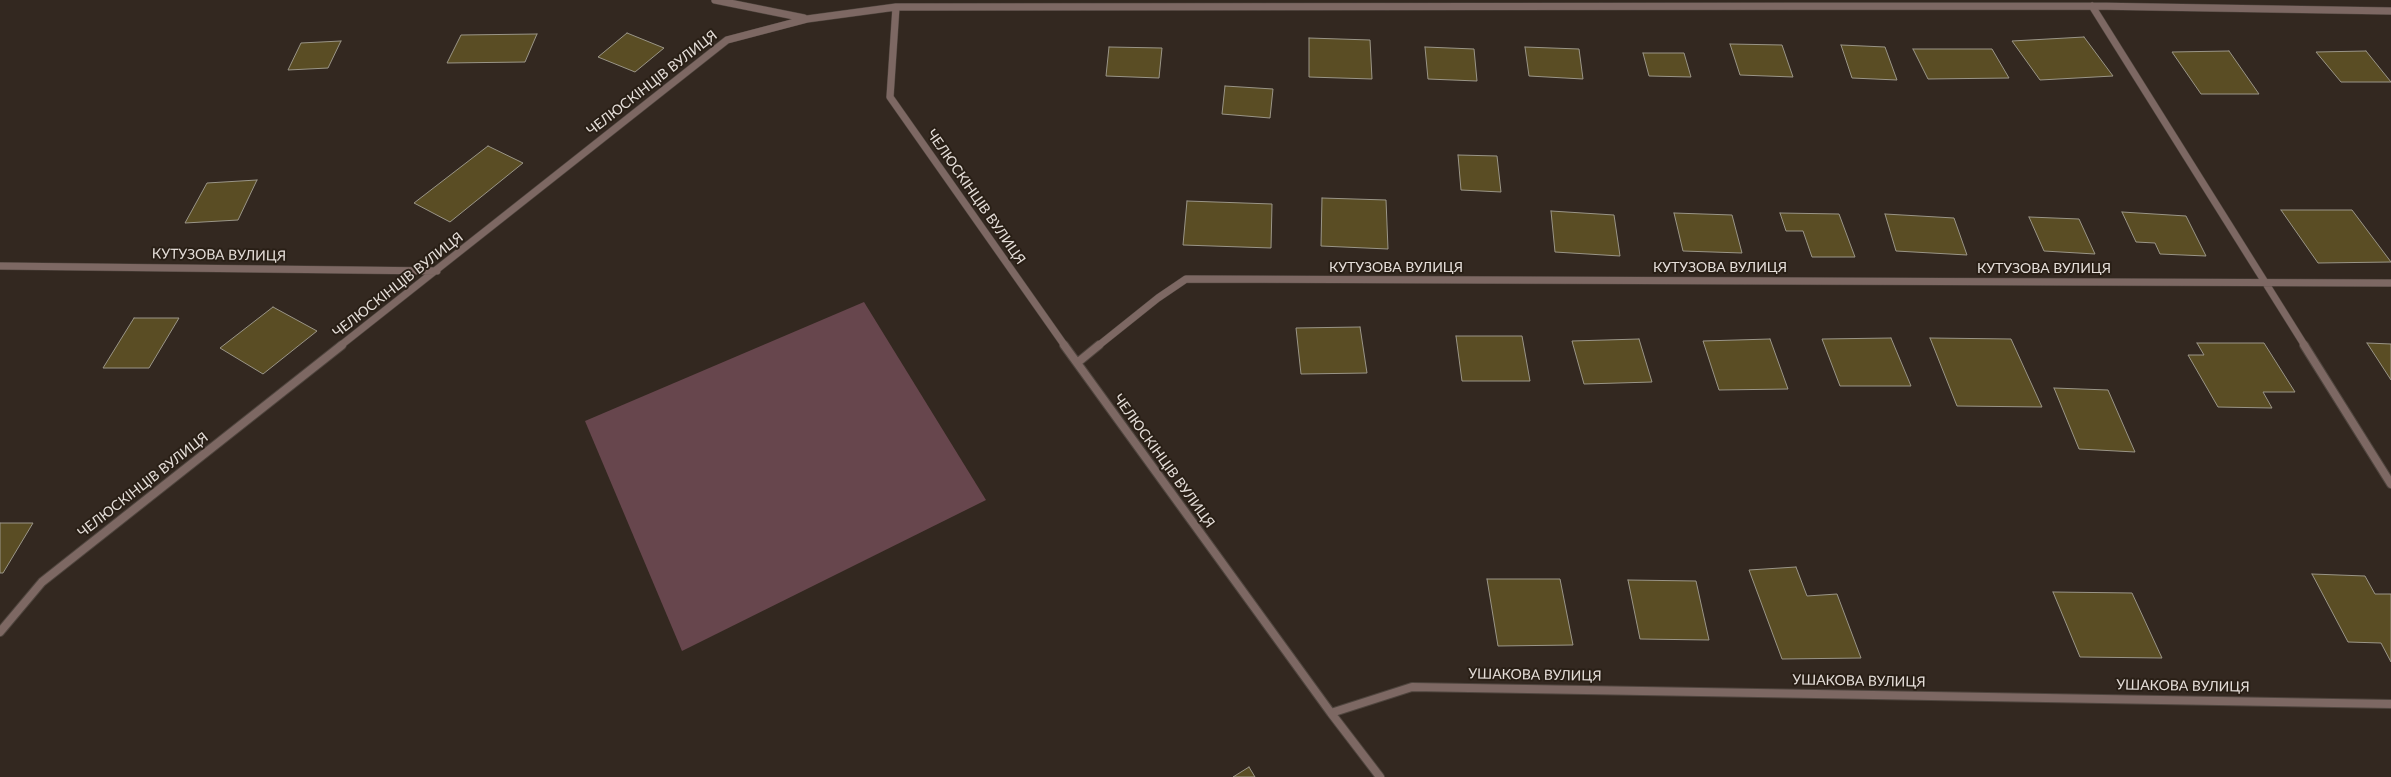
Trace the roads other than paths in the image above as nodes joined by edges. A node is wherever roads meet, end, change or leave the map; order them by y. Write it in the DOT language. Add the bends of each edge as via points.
graph roads {
  1 [pos="715,0"];
  2 [pos="2092,6"];
  3 [pos="896,7"];
  4 [pos="2391,11"];
  5 [pos="807,19"];
  6 [pos="0,266"];
  7 [pos="437,271"];
  8 [pos="2264,281"];
  9 [pos="2391,283"];
  10 [pos="1077,363"];
  11 [pos="2391,484"];
  12 [pos="0,631"];
  13 [pos="2391,704"];
  14 [pos="1331,713"];
  15 [pos="1380,777"];
  1 -- 5 [label="street"];
  2 -- 3 [label="street"];
  2 -- 4 [label="street"];
  2 -- 8 [label="street"];
  3 -- 5 [label="street, ЧЕЛЮСКІНЦІВ ВУЛИЦЯ"];
  3 -- 10 [label="street, ЧЕЛЮСКІНЦІВ ВУЛИЦЯ" via="890,97"];
  5 -- 7 [label="street, ЧЕЛЮСКІНЦІВ ВУЛИЦЯ" via="727,40"];
  6 -- 7 [label="street, КУТУЗОВА ВУЛИЦЯ"];
  7 -- 12 [label="street, ЧЕЛЮСКІНЦІВ ВУЛИЦЯ" via="42,582"];
  8 -- 9 [label="street, КУТУЗОВА ВУЛИЦЯ"];
  8 -- 10 [label="street, КУТУЗОВА ВУЛИЦЯ" via="1186,279 1158,298"];
  8 -- 11 [label="street"];
  10 -- 14 [label="street, ЧЕЛЮСКІНЦІВ ВУЛИЦЯ"];
  13 -- 14 [label="street, УШАКОВА ВУЛИЦЯ" via="1412,687"];
  14 -- 15 [label="street, ЧЕЛЮСКІНЦІВ ВУЛИЦЯ"];
}
